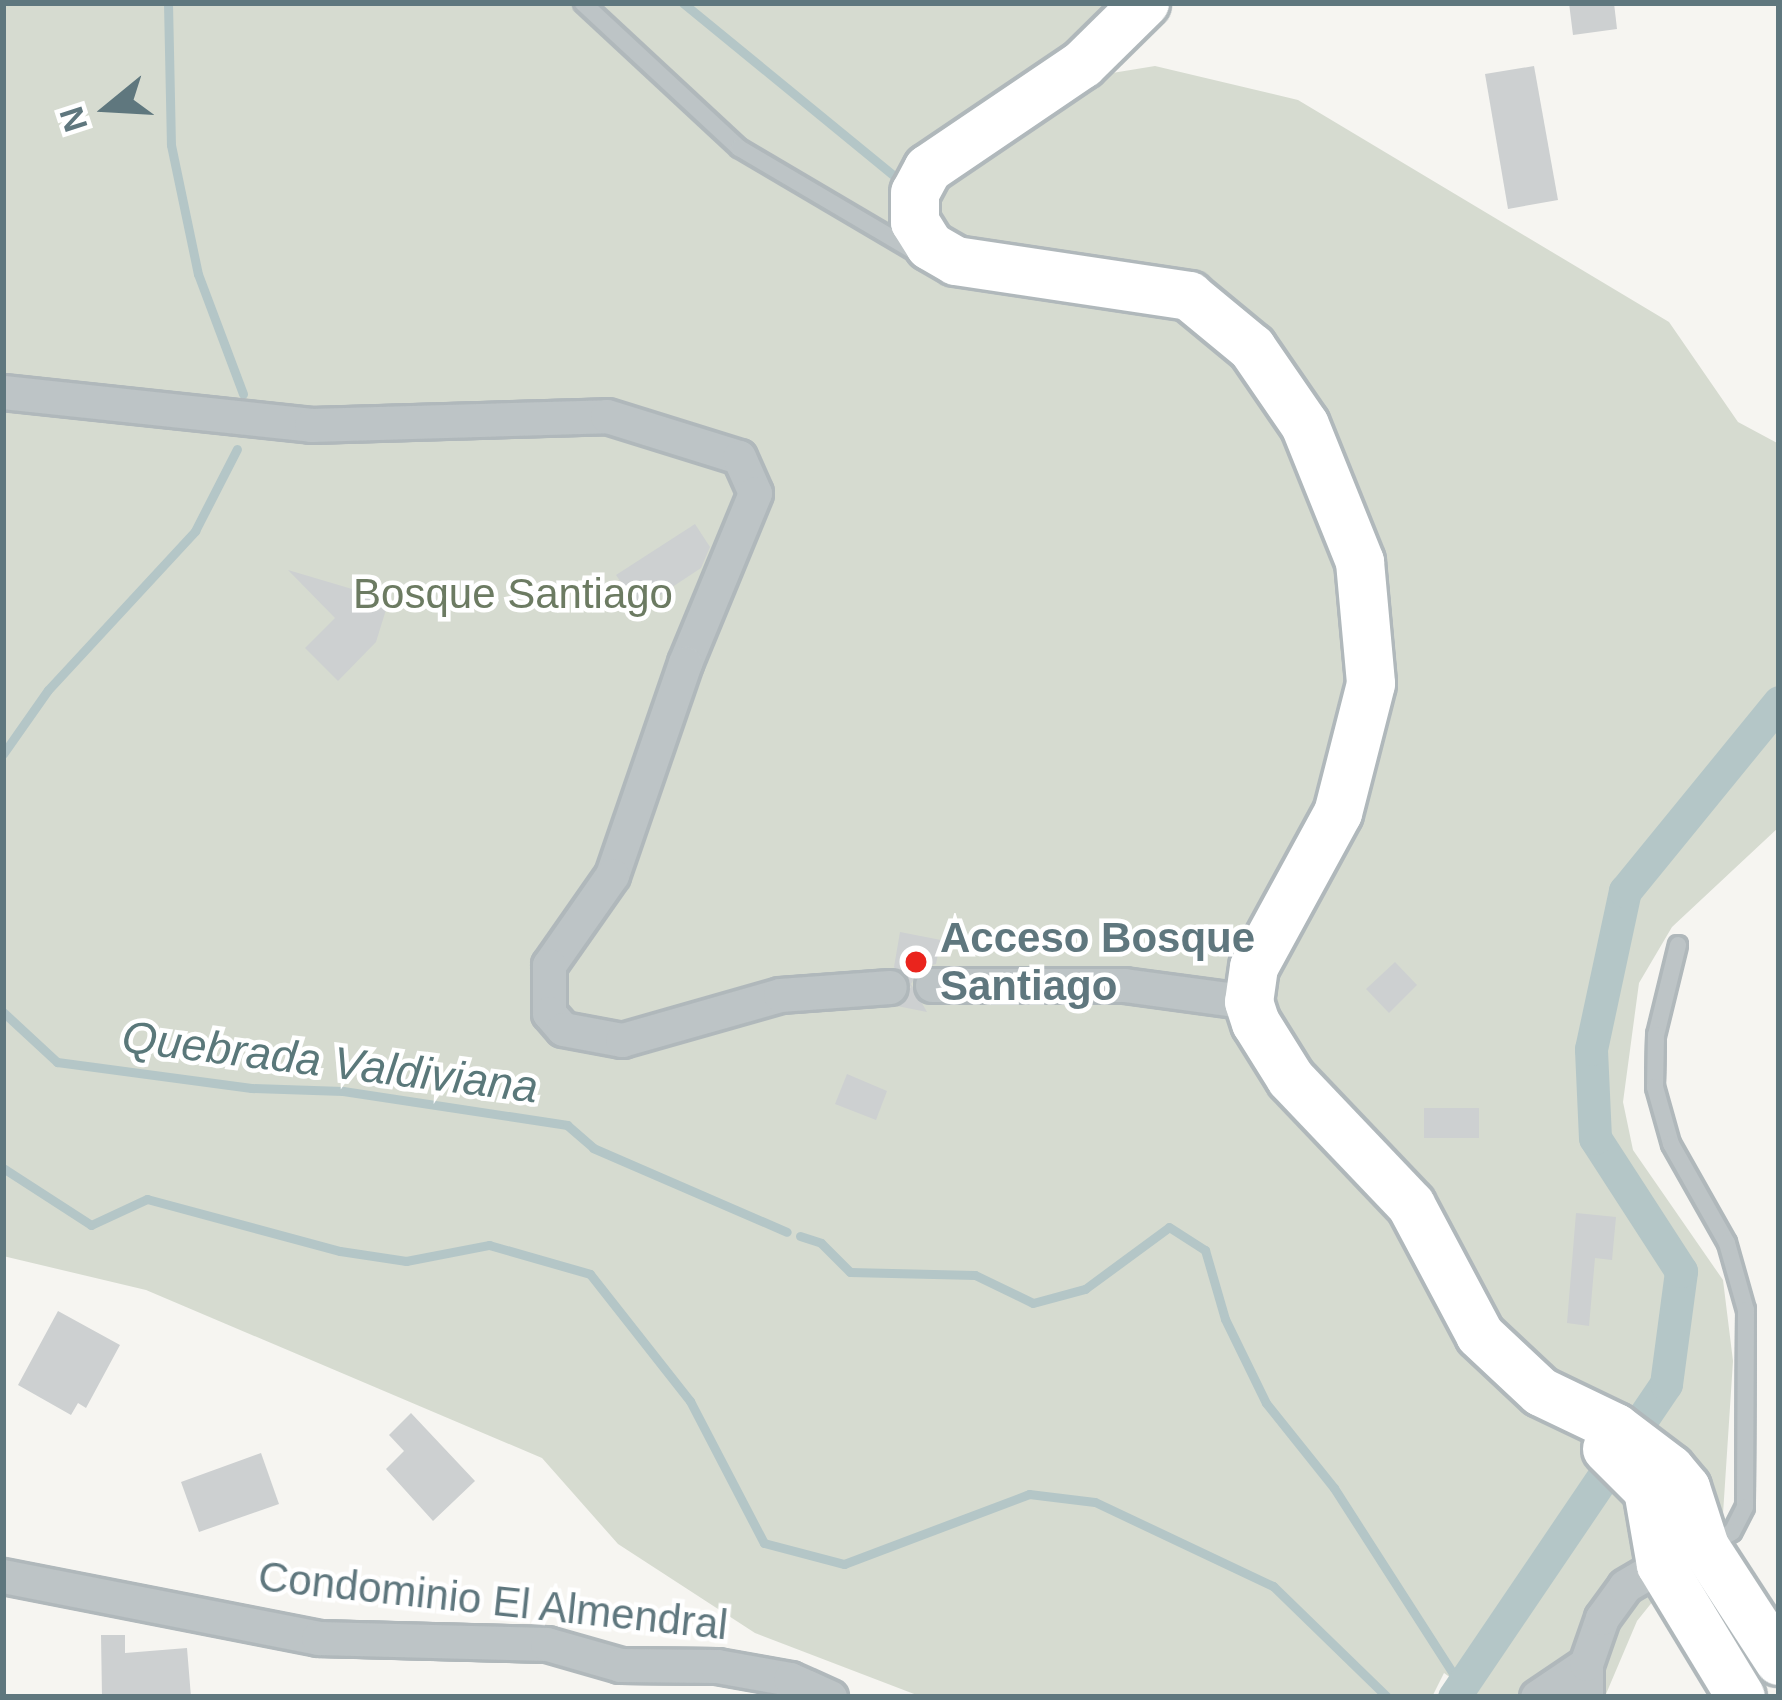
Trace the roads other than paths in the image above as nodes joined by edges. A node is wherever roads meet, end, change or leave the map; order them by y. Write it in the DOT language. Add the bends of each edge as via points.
graph roads {
  1 [pos="584,3"];
  2 [pos="1145,3"];
  3 [pos="956,261"];
  4 [pos="3,392"];
  5 [pos="1678,944"];
  6 [pos="932,985"];
  7 [pos="890,987"];
  8 [pos="1249,1002"];
  9 [pos="1684,1556"];
  10 [pos="3,1576"];
  11 [pos="1779,1661"];
  12 [pos="1586,1680"];
  13 [pos="830,1697"];
  14 [pos="1537,1697"];
  15 [pos="1741,1697"];
  1 -- 3 [label="lane" via="739,148 909,253"];
  2 -- 3 [label="street" via="1083,64 928,169 915,193 915,222 930,246"];
  3 -- 8 [label="street" via="1156,285 1223,317 1305,425 1348,523 1369,602 1367,717 1338,813 1268,935"];
  4 -- 7 [label="street" via="311,425 607,416 739,457 754,493 612,875 549,965 549,1013 563,1029 622,1040 780,995"];
  5 -- 9 [label="lane" via="1655,1035 1655,1087 1671,1144 1727,1243 1746,1310 1745,1507 1732,1532"];
  6 -- 8 [label="street" via="1124,986"];
  8 -- 9 [label="street" via="1291,1079 1412,1204 1480,1335 1659,1479"];
  9 -- 11 [label="street"];
  9 -- 12 [label="street" via="1624,1586"];
  9 -- 15 [label="street"];
  10 -- 13 [label="street, Condominio El Almendral" via="318,1638 547,1644 620,1665 754,1672"];
  12 -- 14 [label="street"];
}
